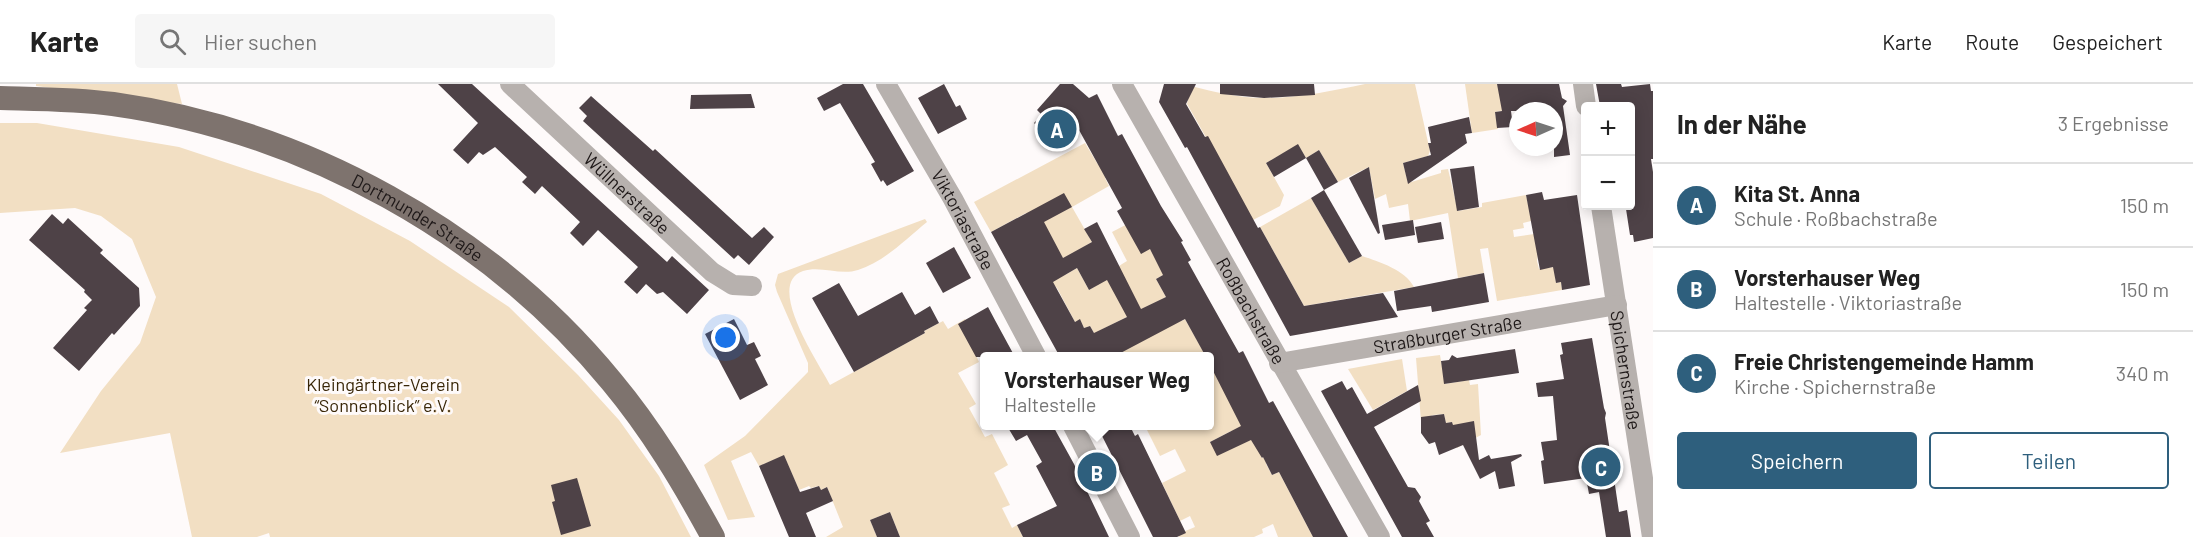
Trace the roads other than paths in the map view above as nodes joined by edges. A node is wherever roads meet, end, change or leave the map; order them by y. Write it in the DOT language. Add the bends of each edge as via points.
graph roads {
  1 [pos="510,84"];
  2 [pos="886,84"];
  3 [pos="1122,84"];
  4 [pos="1583,84"];
  5 [pos="0,98"];
  6 [pos="1585,102"];
  7 [pos="1602,210"];
  8 [pos="753,286"];
  9 [pos="1617,305"];
  10 [pos="1033,352"];
  11 [pos="1279,363"];
  12 [pos="1075,430"];
  13 [pos="713,537"];
  14 [pos="1130,537"];
  15 [pos="1380,537"];
  16 [pos="1652,537"];
  1 -- 8 [label="street, Wüllnerstraße" via="712,273 733,285"];
  2 -- 10 [label="street, Viktoriastraße"];
  3 -- 11 [label="street, Roßbachstraße"];
  4 -- 6 [label="street"];
  5 -- 13 [label="main road, Dortmunder Straße" via="113,104 200,121 316,161 447,233 537,304 611,380 665,453"];
  7 -- 9 [label="street, Spichernstraße"];
  9 -- 11 [label="street, Straßburger Straße"];
  9 -- 16 [label="street, Spichernstraße"];
  11 -- 15 [label="street, Roßbachstraße"];
  12 -- 14 [label="street"];
}
